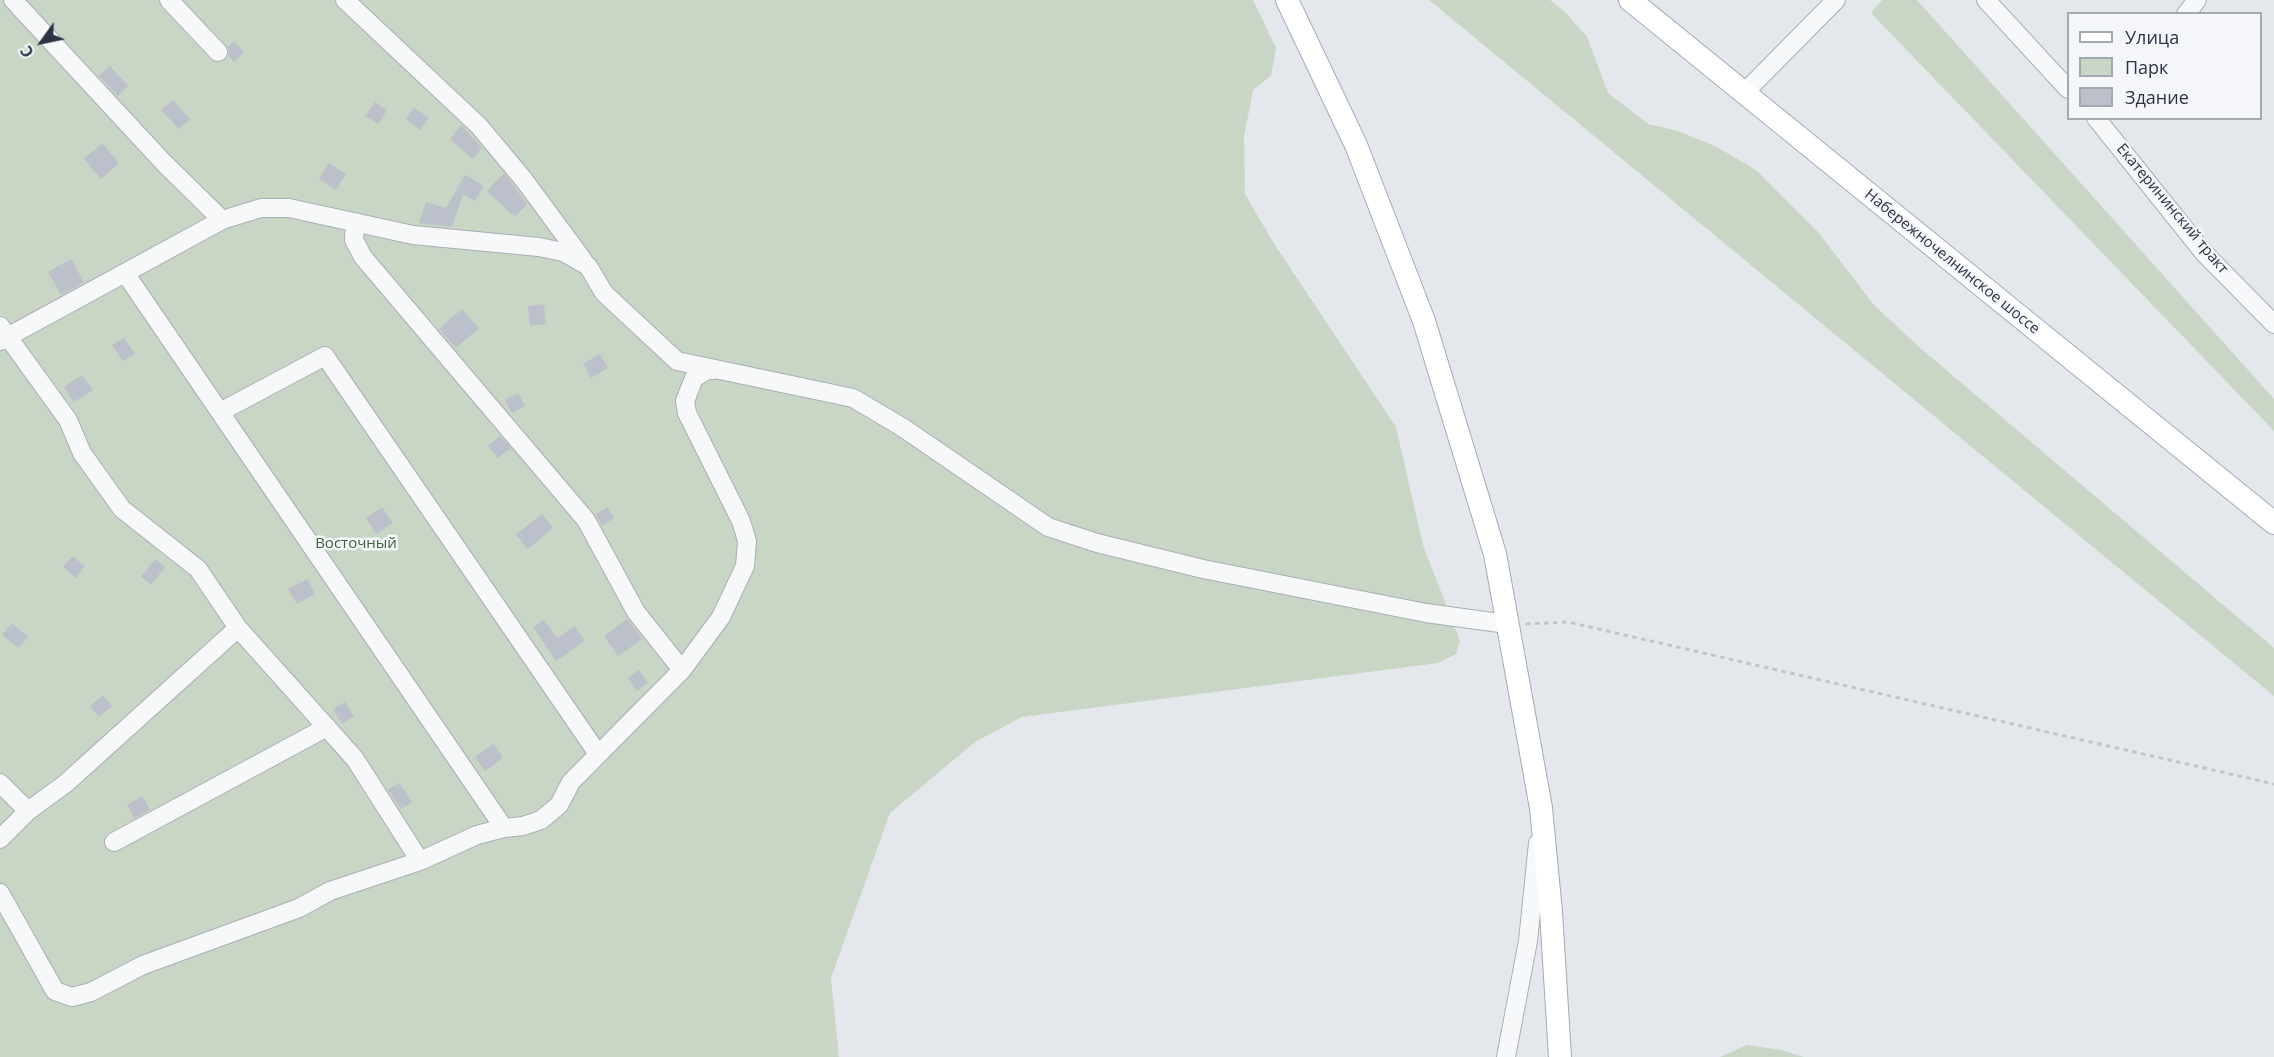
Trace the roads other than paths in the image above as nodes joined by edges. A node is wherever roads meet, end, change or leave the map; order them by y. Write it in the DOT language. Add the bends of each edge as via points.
graph roads {
  1 [pos="13,0"];
  2 [pos="169,0"];
  3 [pos="345,0"];
  4 [pos="1287,0"];
  5 [pos="1629,0"];
  6 [pos="1836,0"];
  7 [pos="1986,0"];
  8 [pos="2198,0"];
  9 [pos="2188,12"];
  10 [pos="218,52"];
  11 [pos="2067,88"];
  12 [pos="1744,93"];
  13 [pos="2098,120"];
  14 [pos="222,219"];
  15 [pos="355,222"];
  16 [pos="588,266"];
  17 [pos="125,273"];
  18 [pos="2274,324"];
  19 [pos="3,334"];
  20 [pos="719,370"];
  21 [pos="220,412"];
  22 [pos="2274,523"];
  23 [pos="1507,624"];
  24 [pos="238,628"];
  25 [pos="682,670"];
  26 [pos="327,727"];
  27 [pos="598,754"];
  28 [pos="0,783"];
  29 [pos="1541,808"];
  30 [pos="28,811"];
  31 [pos="504,828"];
  32 [pos="0,839"];
  33 [pos="114,842"];
  34 [pos="420,861"];
  35 [pos="0,893"];
  36 [pos="1506,1057"];
  37 [pos="1560,1057"];
  1 -- 14 [label="street" via="164,163"];
  2 -- 10 [label="street"];
  3 -- 16 [label="street" via="479,126"];
  4 -- 23 [label="main road" via="1356,145 1424,321 1495,554"];
  5 -- 12 [label="main road, Набережночелнинское шоссе"];
  6 -- 12 [label="street"];
  7 -- 11 [label="street"];
  8 -- 9 [label="street"];
  12 -- 22 [label="main road, Набережночелнинское шоссе"];
  13 -- 18 [label="street, Екатерининский тракт" via="2204,253"];
  14 -- 15 [label="street" via="261,208 289,208"];
  14 -- 17 [label="street"];
  15 -- 16 [label="street" via="413,235 539,247 564,252"];
  15 -- 25 [label="street" via="354,240 363,257 586,520 636,612"];
  16 -- 20 [label="street" via="604,293 677,361"];
  17 -- 19 [label="street"];
  17 -- 21 [label="street"];
  19 -- 24 [label="street" via="68,420 82,453 122,509 198,569"];
  20 -- 23 [label="street" via="853,398 1048,527 1097,543 1215,572 1426,613"];
  20 -- 25 [label="street" via="706,370 694,378 685,401 687,413 741,521 747,541 745,566 721,617"];
  21 -- 27 [label="street" via="325,356"];
  21 -- 31 [label="street"];
  23 -- 29 [label="main road"];
  24 -- 26 [label="street"];
  24 -- 30 [label="street" via="65,784"];
  25 -- 27 [label="street"];
  26 -- 33 [label="street"];
  26 -- 34 [label="street" via="355,759"];
  27 -- 31 [label="street" via="571,782 559,805 541,819"];
  28 -- 30 [label="street"];
  29 -- 36 [label="street" via="1528,941"];
  29 -- 37 [label="main road"];
  30 -- 32 [label="street"];
  31 -- 34 [label="street" via="477,835"];
  34 -- 35 [label="street" via="330,891 299,908 72,997 56,991"];
}
